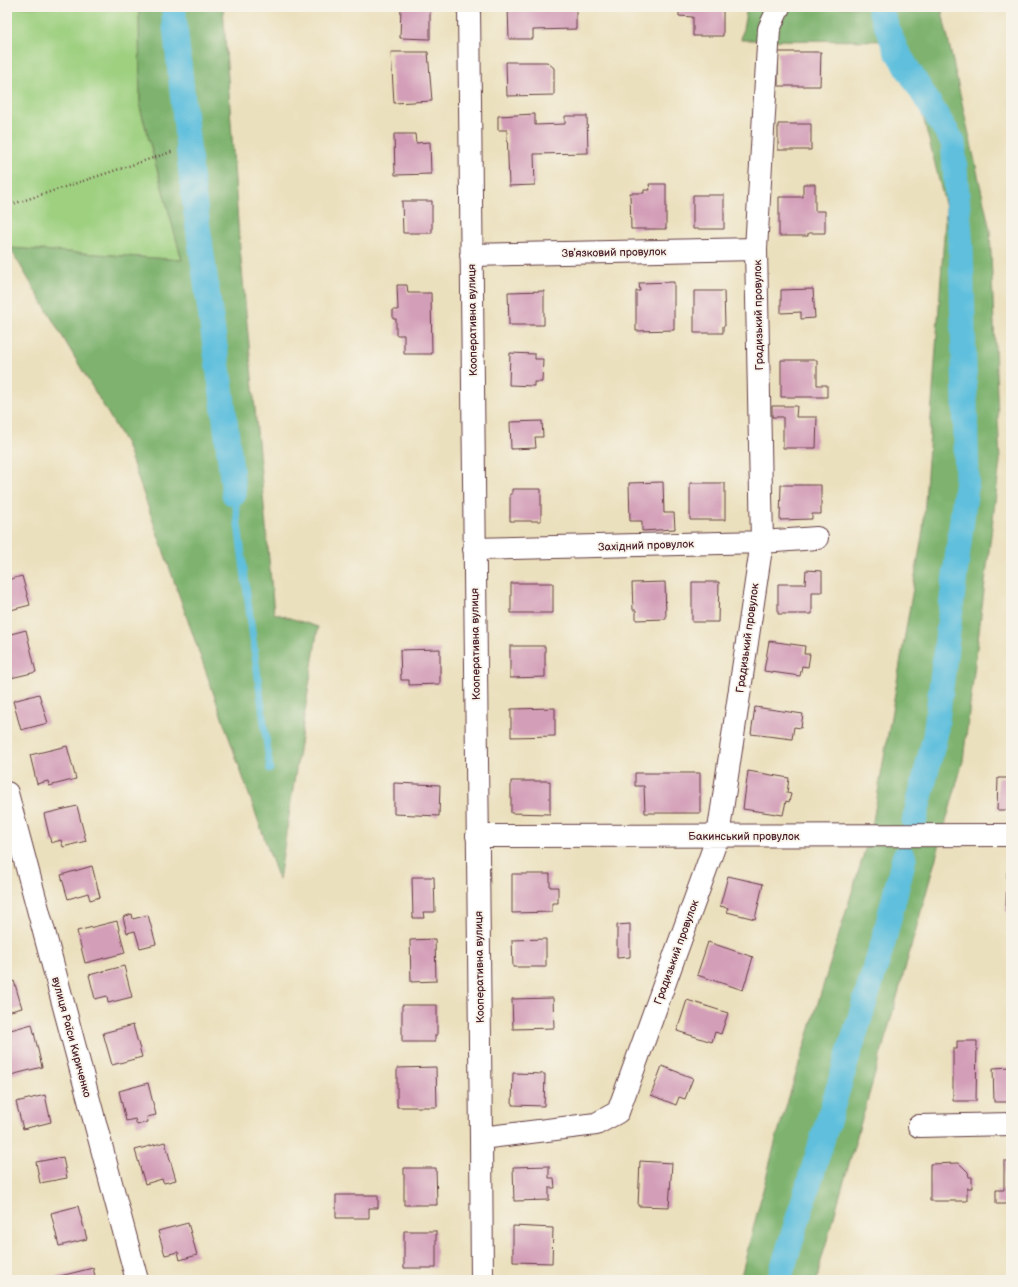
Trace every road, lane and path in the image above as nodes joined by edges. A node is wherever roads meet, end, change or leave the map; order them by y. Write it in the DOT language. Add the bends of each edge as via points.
graph roads {
  1 [pos="469,7"];
  2 [pos="779,7"];
  3 [pos="174,151"];
  4 [pos="7,206"];
  5 [pos="756,249"];
  6 [pos="471,255"];
  7 [pos="817,538"];
  8 [pos="762,542"];
  9 [pos="474,550"];
  10 [pos="7,793"];
  11 [pos="1011,835"];
  12 [pos="477,836"];
  13 [pos="718,836"];
  14 [pos="1011,1124"];
  15 [pos="919,1126"];
  16 [pos="481,1138"];
  17 [pos="137,1280"];
  18 [pos="482,1280"];
  1 -- 6 [label="street, Кооперативна вулиця"];
  2 -- 5 [label="street, Градизький провулок" via="769,29"];
  3 -- 4 [label="path"];
  5 -- 6 [label="street, Звʼязковий провулок"];
  5 -- 8 [label="street, Градизький провулок"];
  6 -- 9 [label="street, Кооперативна вулиця"];
  7 -- 8 [label="street, Західний провулок"];
  8 -- 9 [label="street, Західний провулок"];
  8 -- 13 [label="street, Градизький провулок"];
  9 -- 12 [label="street, Кооперативна вулиця"];
  10 -- 17 [label="street, вулиця Раїси Кириченко"];
  11 -- 13 [label="street, Бакинський провулок"];
  12 -- 13 [label="street, Бакинський провулок"];
  12 -- 16 [label="street, Кооперативна вулиця"];
  13 -- 16 [label="street, Градизький провулок" via="618,1112 596,1124"];
  14 -- 15 [label="street"];
  16 -- 18 [label="street, Кооперативна вулиця"];
}
